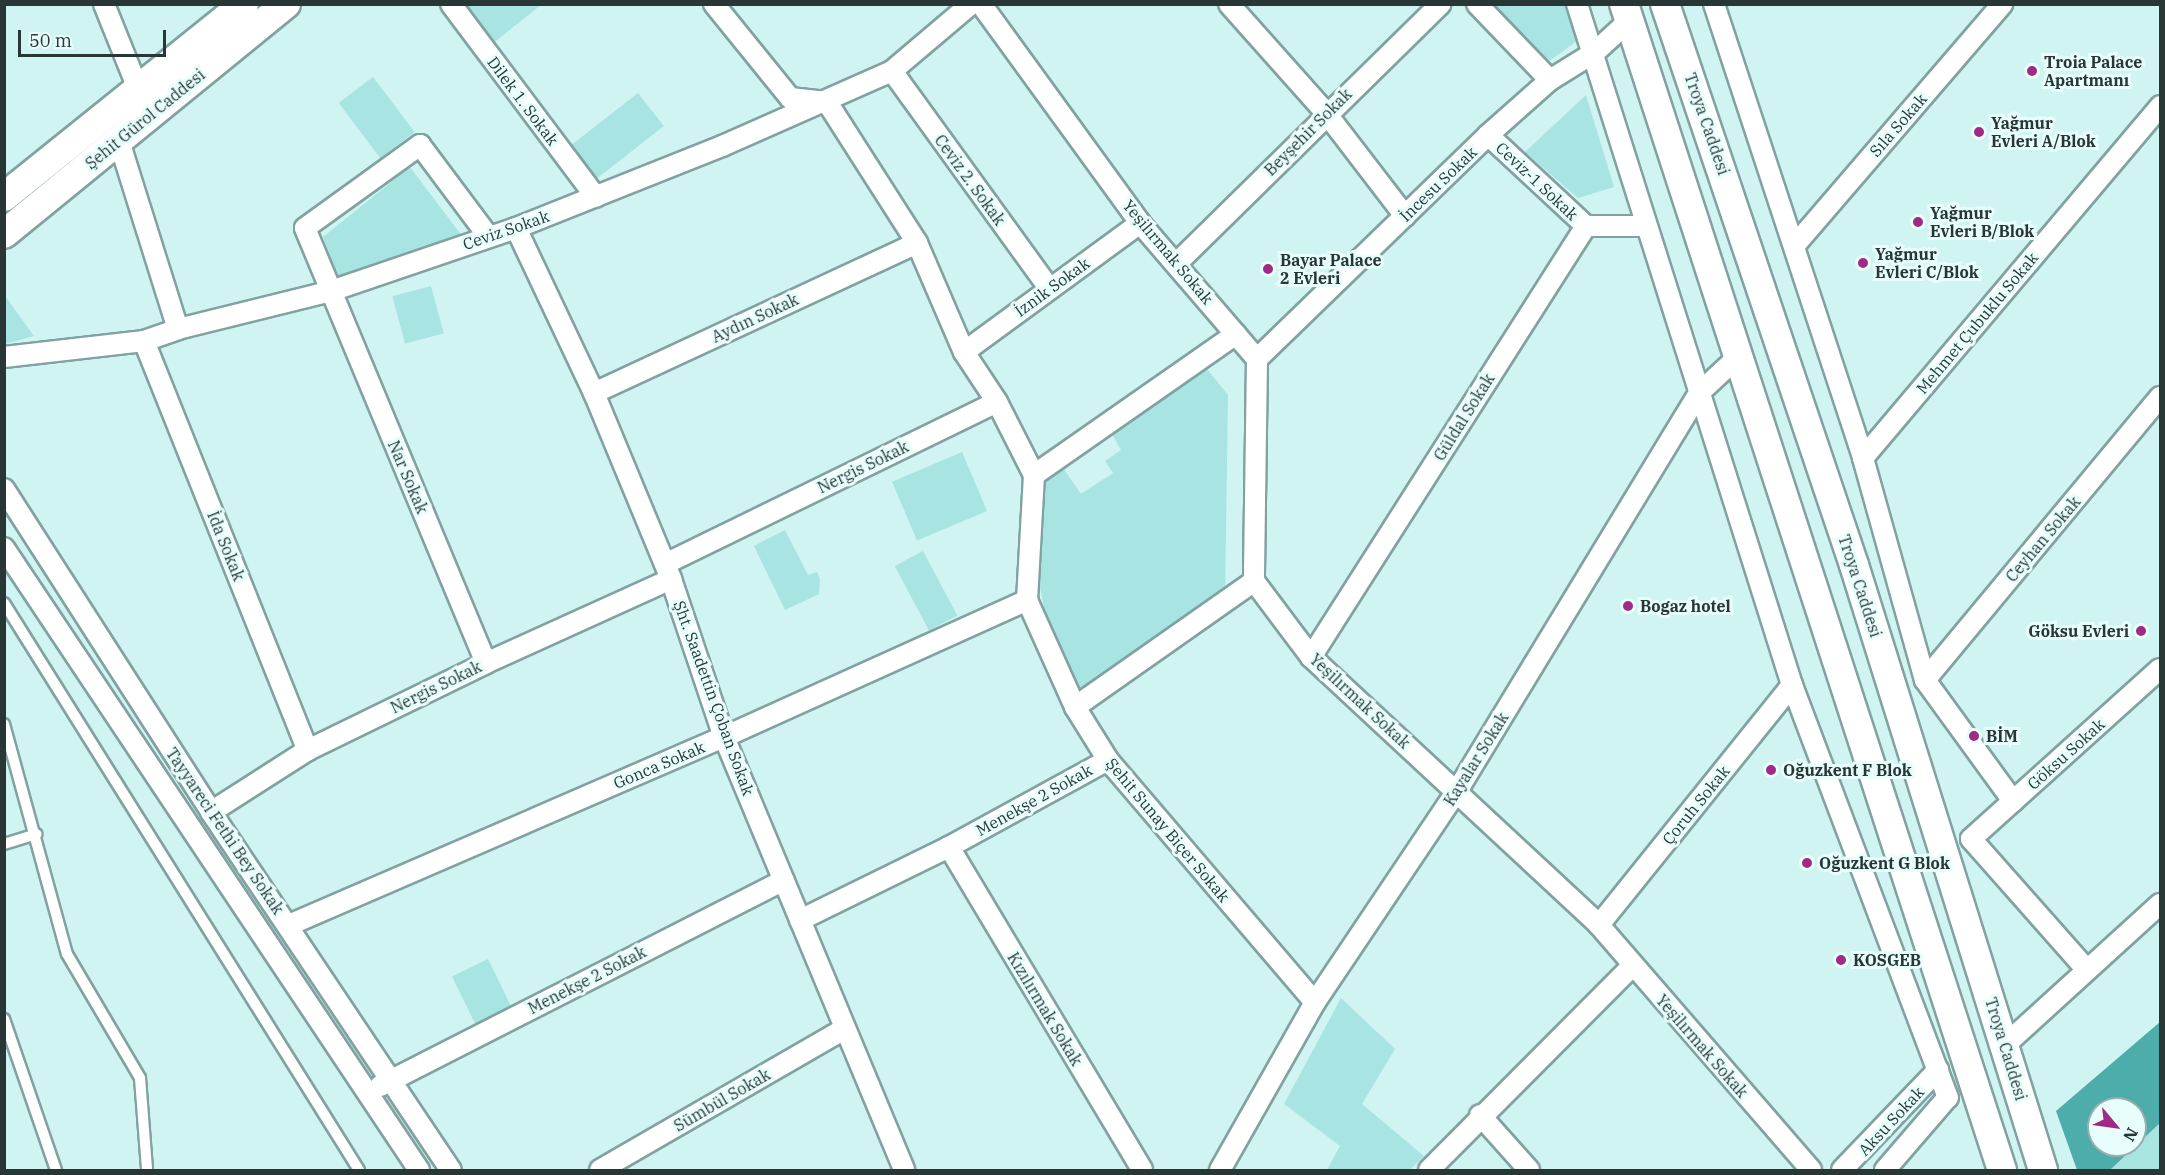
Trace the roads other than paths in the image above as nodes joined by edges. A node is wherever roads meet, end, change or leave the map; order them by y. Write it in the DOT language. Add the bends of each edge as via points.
graph roads {
  1 [pos="104,4"];
  2 [pos="244,4"];
  3 [pos="286,4"];
  4 [pos="451,4"];
  5 [pos="714,4"];
  6 [pos="971,4"];
  7 [pos="981,4"];
  8 [pos="1229,4"];
  9 [pos="1441,4"];
  10 [pos="1477,4"];
  11 [pos="1577,4"];
  12 [pos="1665,4"];
  13 [pos="1714,4"];
  14 [pos="2002,4"];
  15 [pos="1627,13"];
  16 [pos="1595,52"];
  17 [pos="892,71"];
  18 [pos="1550,80"];
  19 [pos="139,91"];
  20 [pos="827,102"];
  21 [pos="2160,106"];
  22 [pos="1326,113"];
  23 [pos="1488,135"];
  24 [pos="119,141"];
  25 [pos="4,197"];
  26 [pos="596,197"];
  27 [pos="1405,216"];
  28 [pos="1140,223"];
  29 [pos="1586,226"];
  30 [pos="1644,226"];
  31 [pos="516,228"];
  32 [pos="4,234"];
  33 [pos="488,236"];
  34 [pos="917,243"];
  35 [pos="1795,245"];
  36 [pos="1178,262"];
  37 [pos="1049,288"];
  38 [pos="331,291"];
  39 [pos="178,329"];
  40 [pos="1236,334"];
  41 [pos="144,341"];
  42 [pos="964,352"];
  43 [pos="1740,355"];
  44 [pos="4,357"];
  45 [pos="1257,359"];
  46 [pos="1700,392"];
  47 [pos="594,393"];
  48 [pos="2160,397"];
  49 [pos="997,402"];
  50 [pos="1863,458"];
  51 [pos="1034,475"];
  52 [pos="4,489"];
  53 [pos="4,548"];
  54 [pos="668,571"];
  55 [pos="1254,581"];
  56 [pos="1028,600"];
  57 [pos="4,603"];
  58 [pos="1311,657"];
  59 [pos="486,663"];
  60 [pos="2160,669"];
  61 [pos="1926,680"];
  62 [pos="1792,685"];
  63 [pos="1076,707"];
  64 [pos="4,724"];
  65 [pos="724,737"];
  66 [pos="308,750"];
  67 [pos="1108,760"];
  68 [pos="1457,791"];
  69 [pos="2013,801"];
  70 [pos="211,812"];
  71 [pos="36,834"];
  72 [pos="4,844"];
  73 [pos="949,847"];
  74 [pos="784,880"];
  75 [pos="2160,904"];
  76 [pos="800,920"];
  77 [pos="289,925"];
  78 [pos="1599,925"];
  79 [pos="1632,966"];
  80 [pos="2087,970"];
  81 [pos="1315,1002"];
  82 [pos="4,1018"];
  83 [pos="844,1029"];
  84 [pos="2008,1056"];
  85 [pos="1938,1070"];
  86 [pos="390,1081"];
  87 [pos="1976,1088"];
  88 [pos="367,1094"];
  89 [pos="1948,1097"];
  90 [pos="1480,1115"];
  91 [pos="56,1170"];
  92 [pos="147,1170"];
  93 [pos="359,1170"];
  94 [pos="419,1170"];
  95 [pos="452,1170"];
  96 [pos="600,1170"];
  97 [pos="904,1170"];
  98 [pos="1142,1170"];
  99 [pos="1220,1170"];
  100 [pos="1429,1170"];
  101 [pos="1529,1170"];
  102 [pos="1811,1170"];
  103 [pos="1842,1170"];
  104 [pos="1885,1170"];
  105 [pos="2002,1170"];
  106 [pos="2043,1170"];
  1 -- 19 [label="street"];
  2 -- 19 [label="main road, Şehit Gürol Caddesi"];
  3 -- 24 [label="main road, Şehit Gürol Caddesi"];
  4 -- 26 [label="street, Dilek 1. Sokak"];
  5 -- 20 [label="street" via="790,98"];
  6 -- 17 [label="street, Ceviz Sokak"];
  7 -- 28 [label="street, Yeşilırmak Sokak"];
  8 -- 22 [label="street"];
  9 -- 22 [label="street, Beyşehir Sokak"];
  10 -- 18 [label="street"];
  11 -- 16 [label="street"];
  12 -- 84 [label="main road, Troya Caddesi" via="1763,285"];
  13 -- 35 [label="street"];
  14 -- 35 [label="street, Sıla Sokak"];
  15 -- 16 [label="street, İncesu Sokak"];
  15 -- 43 [label="main road"];
  16 -- 18 [label="street, İncesu Sokak"];
  16 -- 30 [label="street"];
  17 -- 20 [label="street, Ceviz Sokak"];
  17 -- 37 [label="street, Ceviz 2. Sokak"];
  18 -- 23 [label="street, İncesu Sokak"];
  19 -- 25 [label="main road, Şehit Gürol Caddesi"];
  20 -- 26 [label="street, Ceviz Sokak"];
  20 -- 34 [label="street, Şehit Sunay Biçer Sokak"];
  21 -- 50 [label="street, Mehmet Çubuklu Sokak"];
  22 -- 27 [label="street"];
  22 -- 36 [label="street, Beyşehir Sokak"];
  23 -- 27 [label="street, İncesu Sokak"];
  23 -- 29 [label="street, Ceviz-1 Sokak"];
  24 -- 32 [label="main road, Şehit Gürol Caddesi"];
  24 -- 39 [label="street"];
  26 -- 31 [label="street, Ceviz Sokak"];
  27 -- 45 [label="street, İncesu Sokak"];
  28 -- 36 [label="street, Yeşilırmak Sokak"];
  28 -- 37 [label="street, İznik Sokak"];
  29 -- 30 [label="street"];
  29 -- 58 [label="street, Güldal Sokak"];
  30 -- 46 [label="street"];
  31 -- 33 [label="street, Ceviz Sokak"];
  31 -- 47 [label="street, Şht. Saadettin Çoban Sokak"];
  33 -- 38 [label="street, Ceviz Sokak"];
  33 -- 38 [label="street, Nar Sokak" via="420,145 305,228"];
  34 -- 42 [label="street, Şehit Sunay Biçer Sokak"];
  34 -- 47 [label="street, Aydın Sokak"];
  35 -- 50 [label="street"];
  36 -- 40 [label="street, Yeşilırmak Sokak"];
  37 -- 42 [label="street, İznik Sokak"];
  38 -- 39 [label="street, Ceviz Sokak"];
  38 -- 59 [label="street, Nar Sokak"];
  39 -- 41 [label="street, Ceviz Sokak"];
  40 -- 45 [label="street, Yeşilırmak Sokak"];
  40 -- 51 [label="street"];
  41 -- 44 [label="street, Ceviz Sokak"];
  41 -- 66 [label="street, İda Sokak"];
  42 -- 49 [label="street, Şehit Sunay Biçer Sokak"];
  43 -- 46 [label="street, Kayalar Sokak"];
  43 -- 87 [label="main road"];
  45 -- 55 [label="street"];
  46 -- 62 [label="street"];
  46 -- 68 [label="street, Kayalar Sokak"];
  47 -- 54 [label="street, Şht. Saadettin Çoban Sokak"];
  48 -- 61 [label="street, Ceyhan Sokak"];
  49 -- 51 [label="street, Şehit Sunay Biçer Sokak"];
  49 -- 54 [label="street, Nergis Sokak"];
  50 -- 61 [label="street"];
  51 -- 56 [label="street, Şehit Sunay Biçer Sokak"];
  52 -- 70 [label="street, Tayyareci Fethi Bey Sokak"];
  53 -- 88 [label="street, Tayyareci Fethi Bey Sokak"];
  54 -- 59 [label="street, Nergis Sokak"];
  54 -- 65 [label="street, Şht. Saadettin Çoban Sokak"];
  55 -- 58 [label="street, Yeşilırmak Sokak"];
  55 -- 63 [label="street"];
  56 -- 63 [label="street, Şehit Sunay Biçer Sokak"];
  56 -- 65 [label="street, Gonca Sokak"];
  57 -- 93 [label="lane"];
  58 -- 68 [label="street, Yeşilırmak Sokak"];
  59 -- 66 [label="street, Nergis Sokak"];
  60 -- 69 [label="street, Göksu Sokak"];
  61 -- 69 [label="street"];
  62 -- 78 [label="street, Çoruh Sokak"];
  62 -- 85 [label="street"];
  63 -- 67 [label="street, Şehit Sunay Biçer Sokak"];
  64 -- 71 [label="lane"];
  65 -- 74 [label="street, Şht. Saadettin Çoban Sokak"];
  65 -- 77 [label="street, Gonca Sokak"];
  66 -- 70 [label="street, Nergis Sokak"];
  67 -- 73 [label="street, Menekşe 2 Sokak"];
  67 -- 81 [label="street, Şehit Sunay Biçer Sokak"];
  68 -- 78 [label="street, Yeşilırmak Sokak"];
  68 -- 81 [label="street, Kayalar Sokak"];
  69 -- 80 [label="street, Göksu Sokak" via="1971,839"];
  70 -- 77 [label="street, Tayyareci Fethi Bey Sokak"];
  71 -- 72 [label="lane"];
  71 -- 92 [label="lane" via="67,954 140,1078"];
  73 -- 76 [label="street, Menekşe 2 Sokak"];
  73 -- 98 [label="street, Kızılırmak Sokak"];
  74 -- 76 [label="street, Şht. Saadettin Çoban Sokak"];
  74 -- 86 [label="street, Menekşe 2 Sokak"];
  75 -- 80 [label="street"];
  76 -- 83 [label="street, Şht. Saadettin Çoban Sokak"];
  77 -- 86 [label="street, Tayyareci Fethi Bey Sokak"];
  78 -- 79 [label="street, Yeşilırmak Sokak"];
  79 -- 90 [label="street"];
  79 -- 102 [label="street, Yeşilırmak Sokak"];
  80 -- 84 [label="street"];
  81 -- 99 [label="street, Kayalar Sokak"];
  82 -- 91 [label="lane"];
  83 -- 96 [label="street, Sümbül Sokak"];
  83 -- 97 [label="street, Şht. Saadettin Çoban Sokak"];
  84 -- 106 [label="main road, Troya Caddesi"];
  85 -- 89 [label="street"];
  85 -- 103 [label="street, Aksu Sokak"];
  86 -- 88 [label="street, Menekşe 2 Sokak"];
  86 -- 95 [label="street, Tayyareci Fethi Bey Sokak"];
  87 -- 89 [label="street"];
  87 -- 105 [label="main road"];
  88 -- 94 [label="street, Tayyareci Fethi Bey Sokak"];
  89 -- 104 [label="street, Aksu Sokak"];
  90 -- 100 [label="street"];
  90 -- 101 [label="street"];
}
